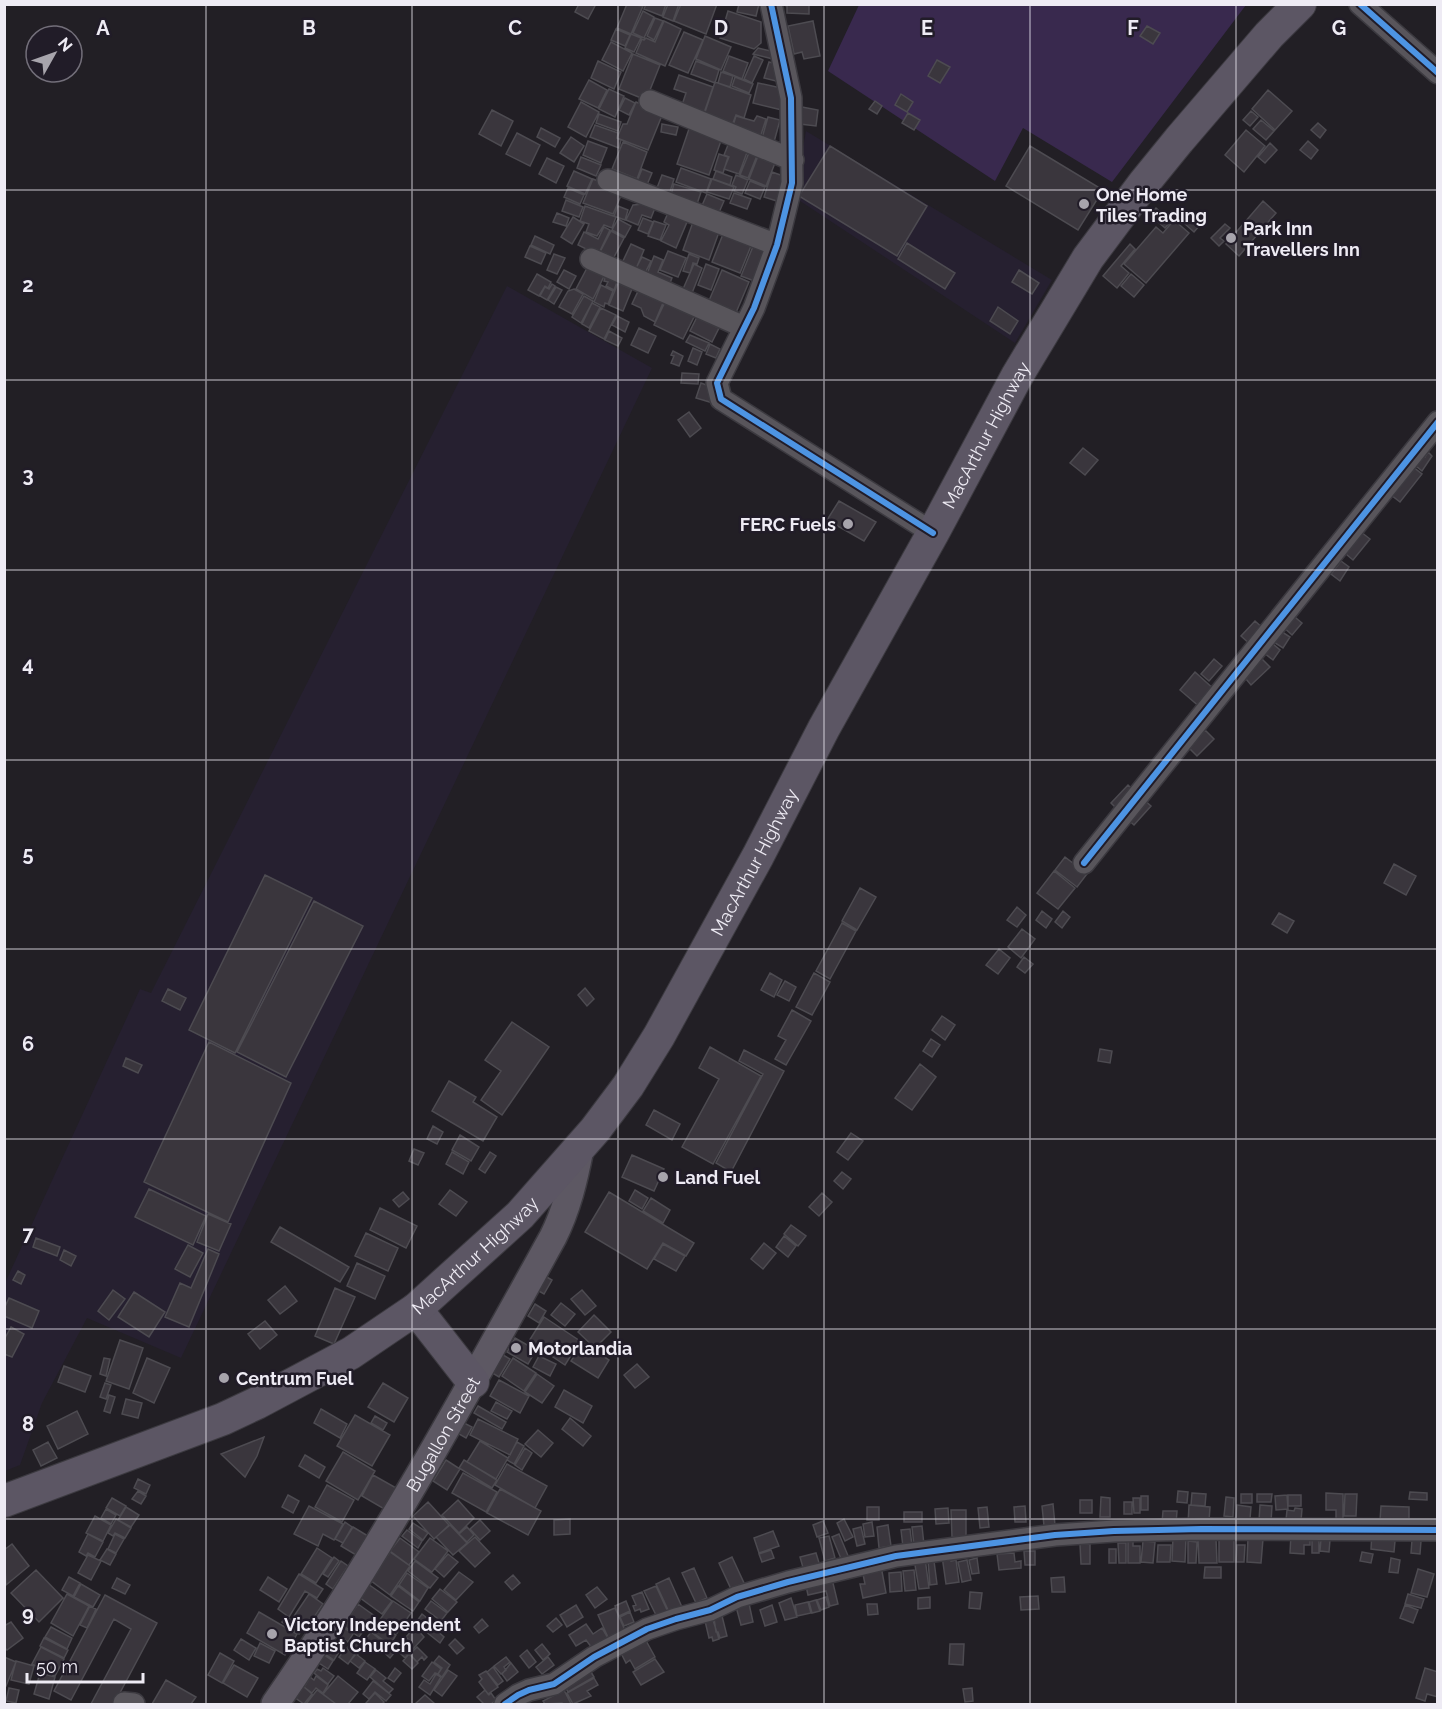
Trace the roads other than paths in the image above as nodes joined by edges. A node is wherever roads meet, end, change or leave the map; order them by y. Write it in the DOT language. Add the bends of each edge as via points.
graph roads {
  1 [pos="771,4"];
  2 [pos="1360,4"];
  3 [pos="1290,7"];
  4 [pos="1437,73"];
  5 [pos="650,101"];
  6 [pos="793,159"];
  7 [pos="608,180"];
  8 [pos="777,245"];
  9 [pos="591,260"];
  10 [pos="744,327"];
  11 [pos="1437,422"];
  12 [pos="933,533"];
  13 [pos="1084,863"];
  14 [pos="580,1149"];
  15 [pos="416,1309"];
  16 [pos="472,1382"];
  17 [pos="4,1501"];
  18 [pos="1437,1530"];
  19 [pos="275,1704"];
  20 [pos="505,1704"];
  1 -- 6 [label="street" via="790,98"];
  2 -- 4 [label="street"];
  3 -- 12 [label="highway, MacArthur Highway" via="1144,183 1088,258 1017,376"];
  5 -- 6 [label="street"];
  6 -- 8 [label="street" via="792,183"];
  7 -- 8 [label="street"];
  8 -- 10 [label="street"];
  9 -- 10 [label="street"];
  10 -- 12 [label="street" via="717,383 721,399"];
  11 -- 13 [label="street"];
  12 -- 14 [label="highway, MacArthur Highway" via="659,1036 628,1086"];
  14 -- 15 [label="highway, MacArthur Highway" via="520,1215"];
  14 -- 16 [label="main road, Bugallon Street" via="562,1218"];
  15 -- 16 [label="highway"];
  15 -- 17 [label="highway, MacArthur Highway" via="351,1353 257,1403"];
  16 -- 19 [label="main road, Bugallon Street" via="384,1534"];
  18 -- 20 [label="street" via="1114,1531 896,1556 788,1582 676,1618 594,1657 554,1684 529,1690"];
}
